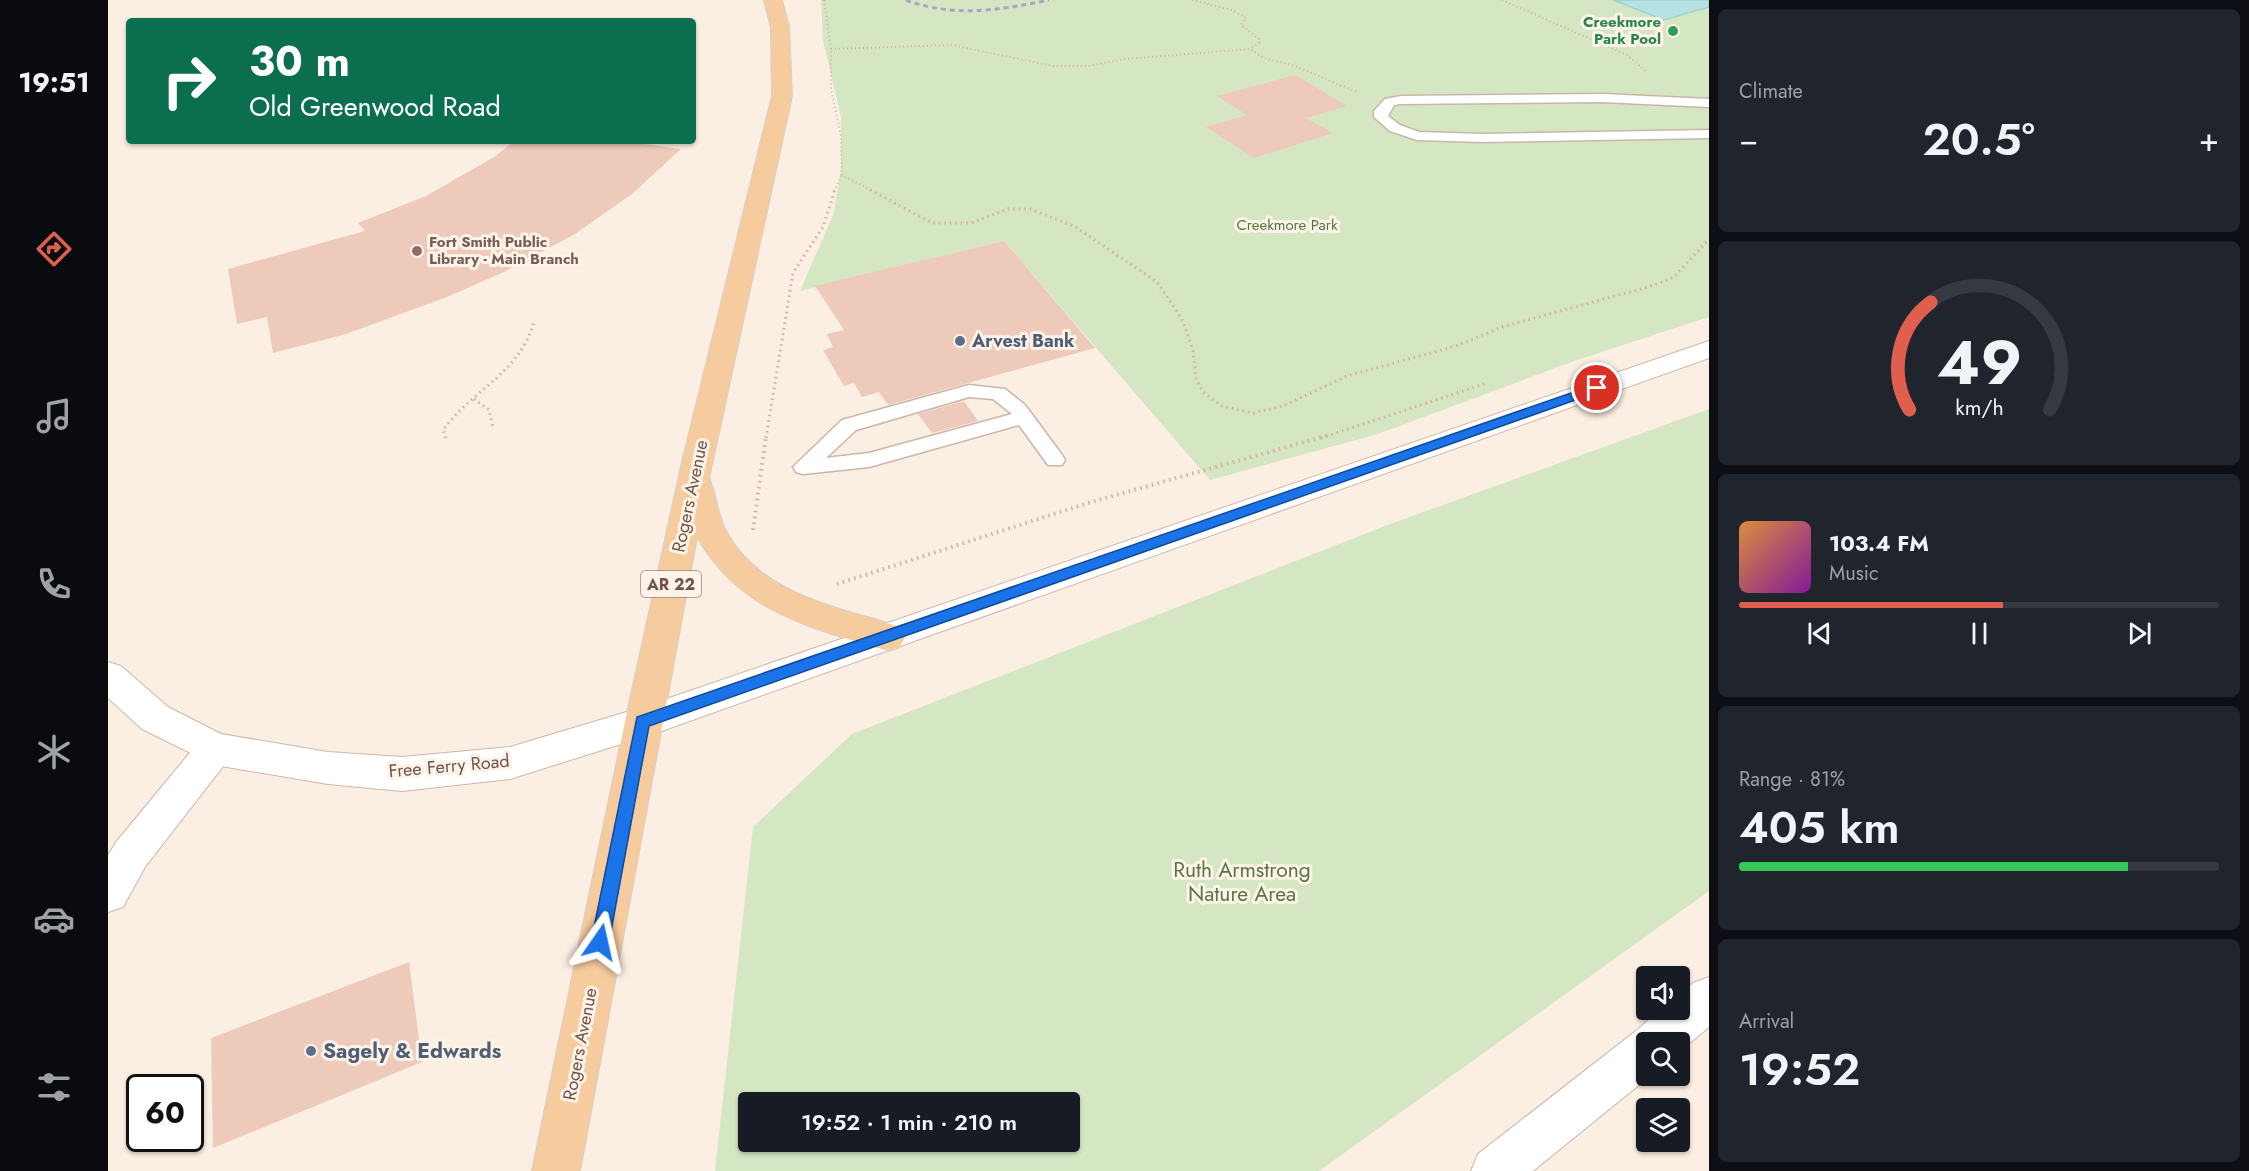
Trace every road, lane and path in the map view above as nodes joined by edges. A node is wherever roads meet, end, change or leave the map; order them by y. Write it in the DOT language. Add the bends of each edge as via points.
graph roads {
  1 [pos="773,0"];
  2 [pos="824,0"];
  3 [pos="1192,0"];
  4 [pos="1502,0"];
  5 [pos="831,49"];
  6 [pos="1250,49"];
  7 [pos="1651,77"];
  8 [pos="1357,92"];
  9 [pos="1709,103"];
  10 [pos="1709,134"];
  11 [pos="1709,238"];
  12 [pos="534,322"];
  13 [pos="1709,349"];
  14 [pos="1487,383"];
  15 [pos="474,399"];
  16 [pos="1439,399"];
  17 [pos="1014,406"];
  18 [pos="493,427"];
  19 [pos="446,438"];
  20 [pos="1055,460"];
  21 [pos="694,476"];
  22 [pos="888,637"];
  23 [pos="108,676"];
  24 [pos="643,722"];
  25 [pos="215,748"];
  26 [pos="108,893"];
  27 [pos="1709,999"];
  28 [pos="1668,1032"];
  29 [pos="1636,1058"];
  30 [pos="556,1171"];
  31 [pos="1495,1171"];
  1 -- 21 [label="main road, Rogers Avenue / AR 22" via="780,27 782,96"];
  2 -- 5 [label="path"];
  3 -- 6 [label="path" via="1232,10 1246,18 1241,25 1259,39 1259,44"];
  4 -- 7 [label="path" via="1627,55"];
  5 -- 6 [label="path" via="952,45 1053,66"];
  5 -- 11 [label="path" via="831,89 841,136 842,175 932,223 971,223 1008,209 1030,209 1074,226 1157,282 1182,319 1203,392 1222,406 1253,413 1282,406 1347,376 1456,346 1502,327 1655,285 1674,277"];
  6 -- 8 [label="path" via="1264,58 1306,70"];
  9 -- 10 [label="lane" via="1602,98 1401,100 1390,102 1381,111 1381,117 1395,128 1417,136"];
  12 -- 15 [label="path" via="529,344 520,359"];
  13 -- 22 [label="main road, Free Ferry Road"];
  14 -- 16 [label="path"];
  15 -- 18 [label="path" via="491,412"];
  15 -- 19 [label="path" via="453,414 444,430"];
  17 -- 17 [label="lane" via="869,460 803,467 862,436"];
  17 -- 20 [label="lane"];
  21 -- 22 [label="main road" via="712,536 741,577 792,608"];
  21 -- 24 [label="main road, Rogers Avenue / AR 22"];
  22 -- 24 [label="main road, Free Ferry Road"];
  23 -- 25 [label="main road, Free Ferry Road" via="156,718"];
  24 -- 25 [label="main road, Free Ferry Road" via="510,763 402,774 328,768"];
  24 -- 30 [label="main road, Rogers Avenue / AR 22"];
  25 -- 26 [label="main road" via="131,854"];
  27 -- 28 [label="main road"];
  29 -- 31 [label="main road"];
}
